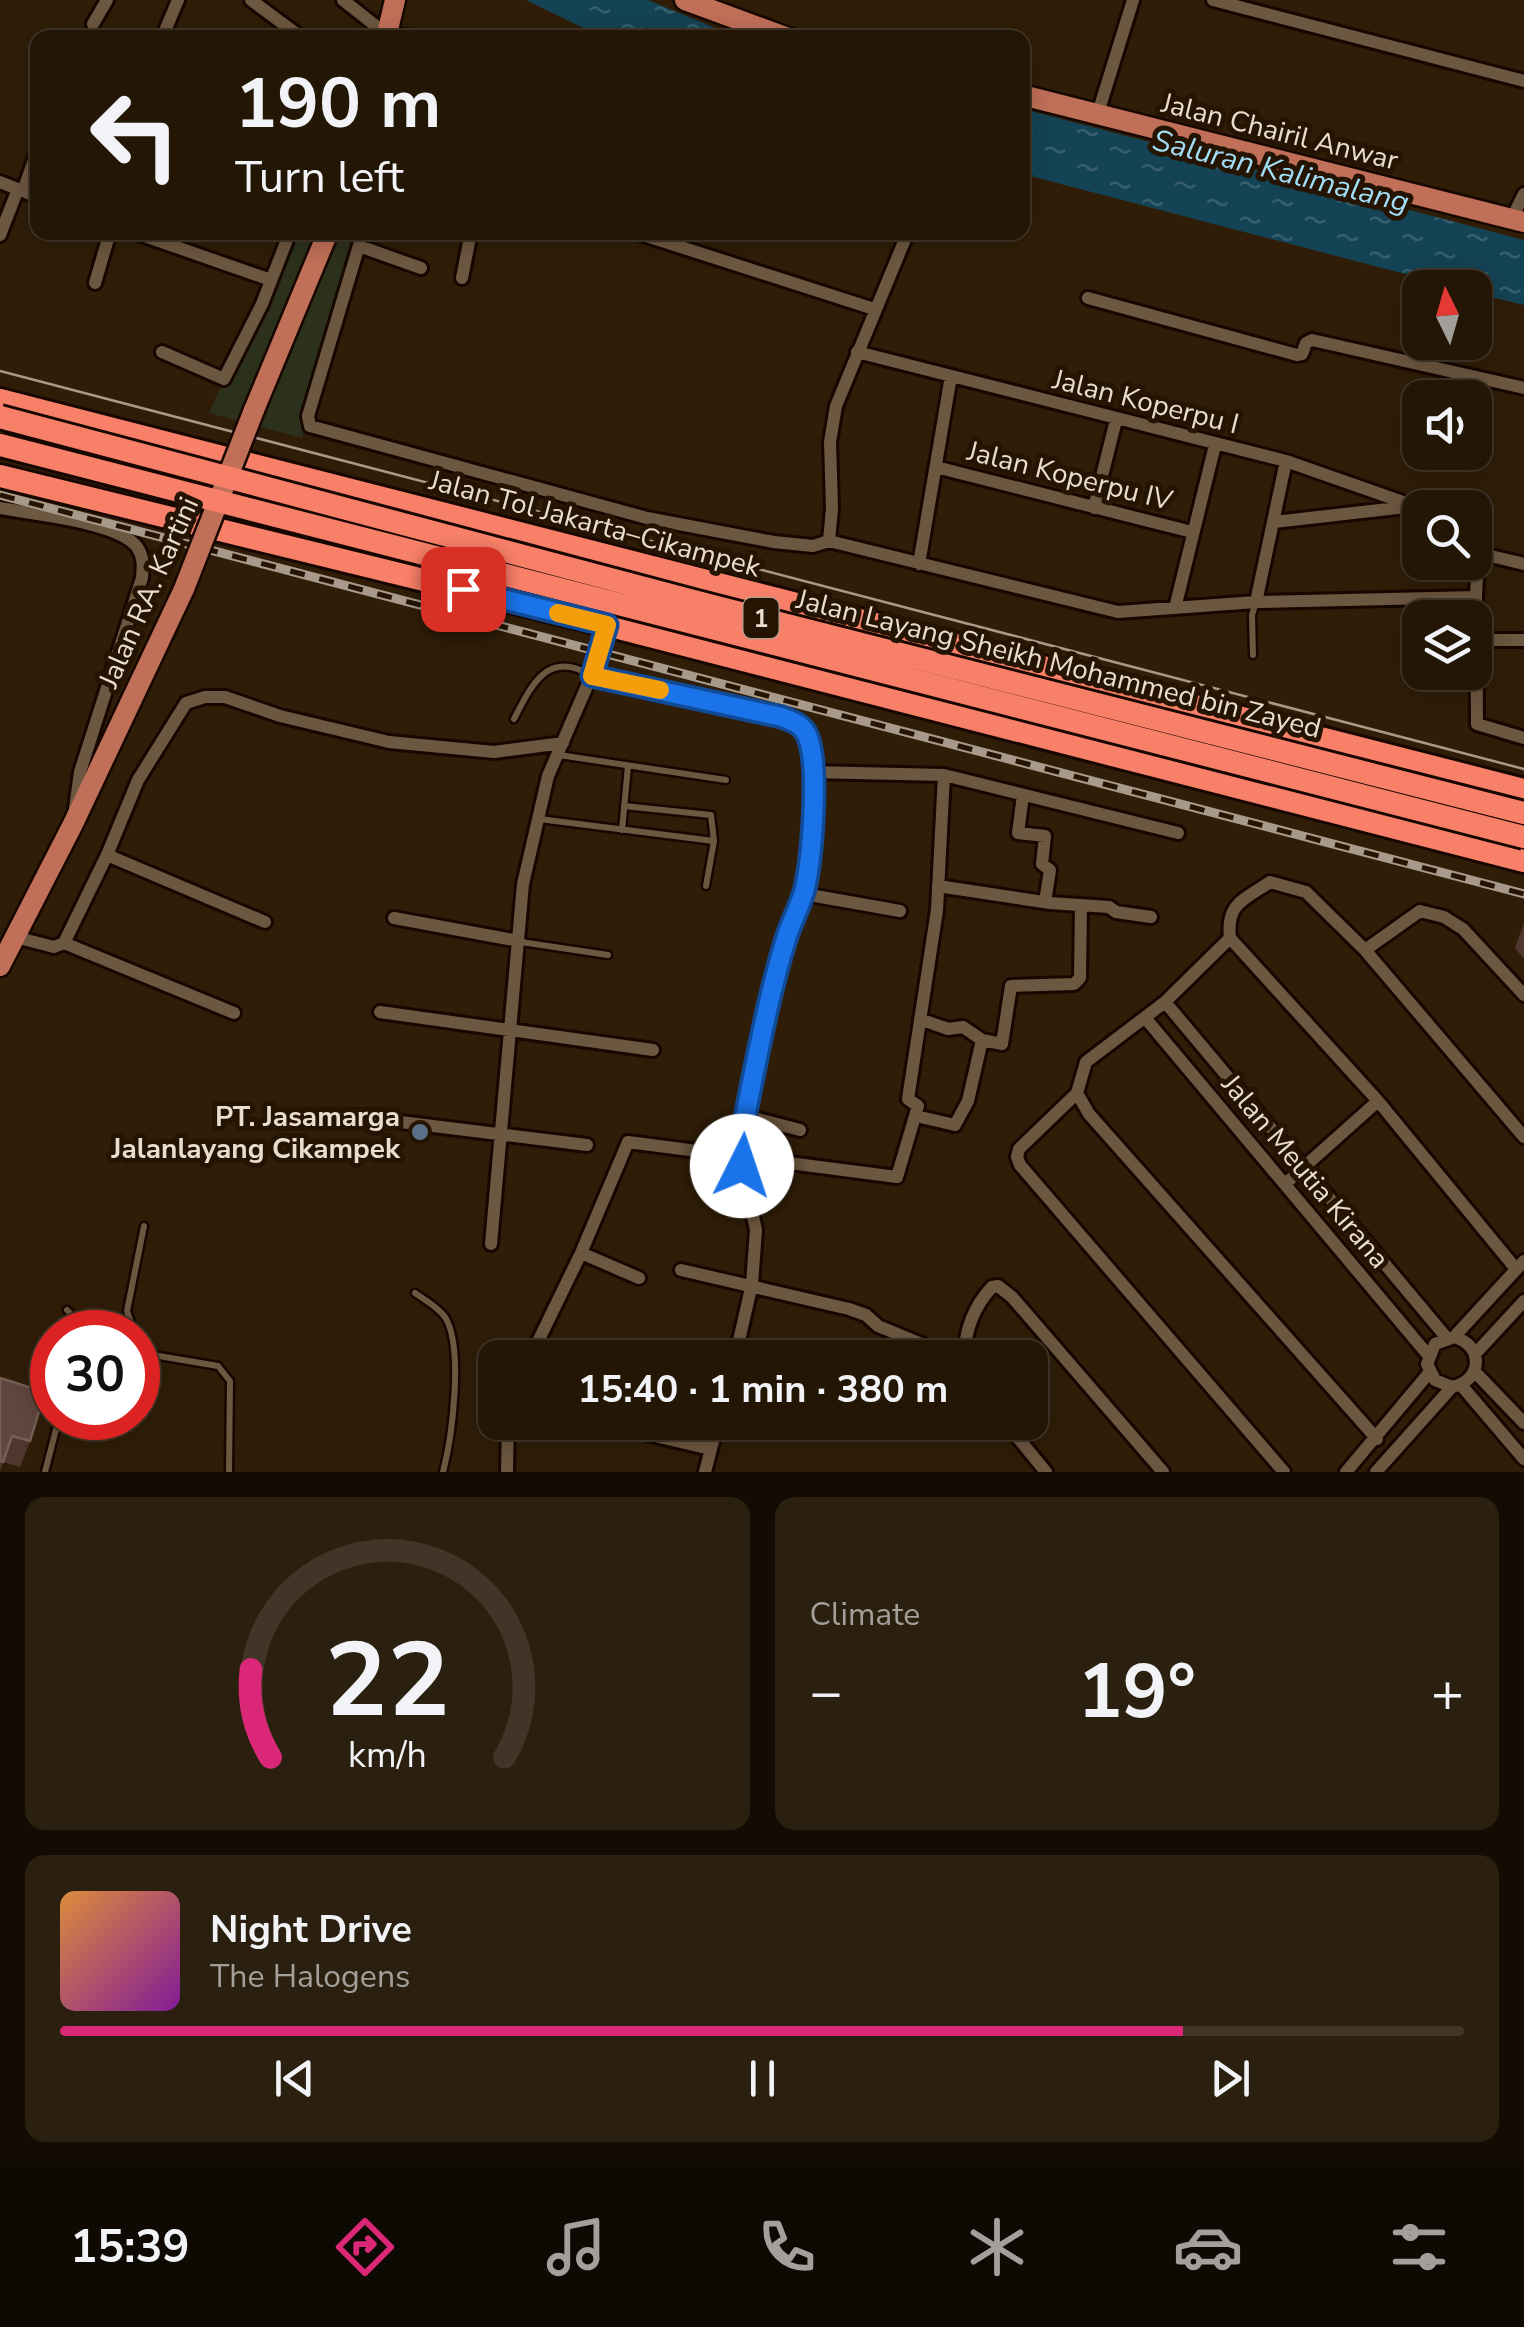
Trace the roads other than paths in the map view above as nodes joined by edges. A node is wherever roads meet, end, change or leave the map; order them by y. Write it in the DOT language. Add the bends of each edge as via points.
graph roads {
  1 [pos="106,0"];
  2 [pos="178,0"];
  3 [pos="251,0"];
  4 [pos="343,0"];
  5 [pos="394,0"];
  6 [pos="685,0"];
  7 [pos="1133,0"];
  8 [pos="1213,0"];
  9 [pos="93,24"];
  10 [pos="165,30"];
  11 [pos="291,30"];
  12 [pos="379,30"];
  13 [pos="387,30"];
  14 [pos="766,30"];
  15 [pos="1524,81"];
  16 [pos="1030,97"];
  17 [pos="1098,113"];
  18 [pos="30,168"];
  19 [pos="0,182"];
  20 [pos="21,190"];
  21 [pos="30,194"];
  22 [pos="1524,194"];
  23 [pos="1518,220"];
  24 [pos="0,235"];
  25 [pos="108,240"];
  26 [pos="157,240"];
  27 [pos="287,240"];
  28 [pos="325,240"];
  29 [pos="361,240"];
  30 [pos="363,240"];
  31 [pos="470,240"];
  32 [pos="659,240"];
  33 [pos="905,240"];
  34 [pos="422,268"];
  35 [pos="462,278"];
  36 [pos="271,280"];
  37 [pos="95,283"];
  38 [pos="1088,298"];
  39 [pos="874,310"];
  40 [pos="162,352"];
  41 [pos="857,352"];
  42 [pos="950,376"];
  43 [pos="1524,388"];
  44 [pos="0,400"];
  45 [pos="0,417"];
  46 [pos="1116,420"];
  47 [pos="0,445"];
  48 [pos="1215,446"];
  49 [pos="1286,461"];
  50 [pos="936,467"];
  51 [pos="0,476"];
  52 [pos="1402,501"];
  53 [pos="0,508"];
  54 [pos="1094,508"];
  55 [pos="1402,509"];
  56 [pos="1274,522"];
  57 [pos="1192,532"];
  58 [pos="829,541"];
  59 [pos="1492,552"];
  60 [pos="919,564"];
  61 [pos="1524,564"];
  62 [pos="1476,580"];
  63 [pos="1476,597"];
  64 [pos="1476,600"];
  65 [pos="1256,602"];
  66 [pos="1175,608"];
  67 [pos="607,625"];
  68 [pos="1492,640"];
  69 [pos="1524,640"];
  70 [pos="1253,655"];
  71 [pos="592,675"];
  72 [pos="1477,690"];
  73 [pos="514,719"];
  74 [pos="1524,738"];
  75 [pos="560,749"];
  76 [pos="628,766"];
  77 [pos="812,772"];
  78 [pos="944,775"];
  79 [pos="726,780"];
  80 [pos="1524,790"];
  81 [pos="1023,795"];
  82 [pos="624,806"];
  83 [pos="1524,812"];
  84 [pos="538,819"];
  85 [pos="73,824"];
  86 [pos="622,830"];
  87 [pos="1178,834"];
  88 [pos="1524,837"];
  89 [pos="714,840"];
  90 [pos="106,855"];
  91 [pos="1524,860"];
  92 [pos="706,886"];
  93 [pos="938,886"];
  94 [pos="804,894"];
  95 [pos="1045,902"];
  96 [pos="1082,905"];
  97 [pos="900,911"];
  98 [pos="1151,917"];
  99 [pos="394,918"];
  100 [pos="265,922"];
  101 [pos="9,938"];
  102 [pos="1230,938"];
  103 [pos="519,941"];
  104 [pos="64,943"];
  105 [pos="1365,950"];
  106 [pos="608,954"];
  107 [pos="0,966"];
  108 [pos="1524,995"];
  109 [pos="1165,1002"];
  110 [pos="380,1012"];
  111 [pos="234,1014"];
  112 [pos="920,1019"];
  113 [pos="1146,1019"];
  114 [pos="510,1030"];
  115 [pos="982,1040"];
  116 [pos="654,1050"];
  117 [pos="1077,1092"];
  118 [pos="1378,1101"];
  119 [pos="352,1116"];
  120 [pos="746,1116"];
  121 [pos="916,1116"];
  122 [pos="800,1130"];
  123 [pos="500,1134"];
  124 [pos="1524,1137"];
  125 [pos="587,1145"];
  126 [pos="740,1156"];
  127 [pos="1304,1167"];
  128 [pos="1285,1184"];
  129 [pos="144,1226"];
  130 [pos="491,1244"];
  131 [pos="581,1253"];
  132 [pos="1520,1265"];
  133 [pos="681,1270"];
  134 [pos="639,1278"];
  135 [pos="752,1284"];
  136 [pos="414,1293"];
  137 [pos="1524,1301"];
  138 [pos="127,1310"];
  139 [pos="1450,1337"];
  140 [pos="539,1340"];
  141 [pos="739,1340"];
  142 [pos="912,1340"];
  143 [pos="964,1340"];
  144 [pos="1476,1354"];
  145 [pos="1428,1355"];
  146 [pos="160,1356"];
  147 [pos="1475,1372"];
  148 [pos="1430,1373"];
  149 [pos="1457,1386"];
  150 [pos="18,1401"];
  151 [pos="30,1405"];
  152 [pos="1524,1423"];
  153 [pos="1377,1439"];
  154 [pos="53,1440"];
  155 [pos="508,1440"];
  156 [pos="672,1440"];
  157 [pos="713,1440"];
  158 [pos="1020,1440"];
  159 [pos="710,1449"];
  160 [pos="1524,1459"];
  161 [pos="45,1472"];
  162 [pos="229,1472"];
  163 [pos="443,1472"];
  164 [pos="507,1472"];
  165 [pos="704,1472"];
  166 [pos="1046,1472"];
  167 [pos="1163,1472"];
  168 [pos="1284,1472"];
  169 [pos="1346,1472"];
  170 [pos="1376,1472"];
  1 -- 9 [label="street"];
  2 -- 10 [label="street"];
  3 -- 11 [label="street"];
  4 -- 12 [label="street"];
  5 -- 13 [label="main road"];
  6 -- 14 [label="main road"];
  7 -- 17 [label="street"];
  8 -- 15 [label="street"];
  16 -- 17 [label="main road, Jalan Chairil Anwar"];
  17 -- 23 [label="main road, Jalan Chairil Anwar"];
  18 -- 20 [label="street"];
  19 -- 20 [label="street"];
  20 -- 21 [label="street"];
  20 -- 24 [label="street"];
  22 -- 23 [label="street"];
  25 -- 37 [label="street"];
  26 -- 36 [label="street"];
  27 -- 36 [label="street"];
  28 -- 85 [label="main road, Jalan RA. Kartini, bridge" via="184,589"];
  29 -- 58 [label="street" via="310,426 647,518 774,542"];
  30 -- 34 [label="street"];
  31 -- 35 [label="street"];
  32 -- 39 [label="street"];
  33 -- 39 [label="street"];
  36 -- 40 [label="street" via="224,379"];
  38 -- 43 [label="street" via="1297,355 1312,340"];
  39 -- 41 [label="street"];
  41 -- 42 [label="street, Jalan Koperpu I"];
  41 -- 58 [label="street" via="832,425"];
  42 -- 46 [label="street, Jalan Koperpu I"];
  42 -- 50 [label="street"];
  44 -- 80 [label="highway, Jalan Tol Jakarta–Cikampek / 1"];
  45 -- 83 [label="highway, Jalan Layang Sheikh Mohammed bin Zayed / 1, bridge"];
  46 -- 48 [label="street, Jalan Koperpu I"];
  46 -- 54 [label="street"];
  47 -- 88 [label="highway, Jalan Layang Sheikh Mohammed bin Zayed / 1, bridge"];
  48 -- 49 [label="street, Jalan Koperpu I"];
  48 -- 57 [label="street"];
  49 -- 52 [label="street, Jalan Koperpu I"];
  49 -- 56 [label="street"];
  50 -- 54 [label="street, Jalan Koperpu IV"];
  50 -- 60 [label="street"];
  51 -- 67 [label="highway, 1"];
  53 -- 85 [label="street" via="109,530 134,543 144,559 80,772"];
  54 -- 57 [label="street, Jalan Koperpu IV"];
  55 -- 56 [label="street"];
  56 -- 65 [label="street"];
  57 -- 66 [label="street"];
  58 -- 60 [label="street"];
  59 -- 61 [label="street"];
  60 -- 66 [label="street" via="1104,610"];
  62 -- 63 [label="street"];
  63 -- 64 [label="street"];
  63 -- 65 [label="street"];
  65 -- 66 [label="street"];
  65 -- 70 [label="lane"];
  67 -- 71 [label="lane"];
  67 -- 91 [label="highway, 1"];
  68 -- 69 [label="street"];
  71 -- 73 [label="lane" via="560,666 545,670"];
  71 -- 75 [label="street"];
  71 -- 77 [label="street" via="798,723 808,736"];
  72 -- 74 [label="street" via="1477,724"];
  75 -- 76 [label="lane"];
  75 -- 84 [label="street"];
  75 -- 90 [label="street" via="494,752 389,742 205,697 186,703 138,780"];
  76 -- 79 [label="lane"];
  76 -- 82 [label="lane"];
  77 -- 78 [label="street"];
  77 -- 94 [label="street" via="814,824"];
  78 -- 81 [label="street"];
  78 -- 93 [label="street"];
  81 -- 87 [label="street"];
  81 -- 95 [label="street" via="1018,833 1045,836"];
  82 -- 86 [label="lane"];
  82 -- 89 [label="lane" via="704,812 714,820"];
  84 -- 86 [label="lane"];
  84 -- 103 [label="street"];
  85 -- 101 [label="main road, Jalan RA. Kartini"];
  86 -- 89 [label="lane"];
  89 -- 92 [label="lane"];
  90 -- 100 [label="street"];
  90 -- 104 [label="street"];
  93 -- 95 [label="street"];
  93 -- 112 [label="street"];
  94 -- 97 [label="street"];
  94 -- 120 [label="street" via="766,1008"];
  95 -- 96 [label="street"];
  96 -- 98 [label="street"];
  96 -- 115 [label="street" via="1080,978 1074,984 1011,986 1002,1044"];
  99 -- 103 [label="street"];
  101 -- 104 [label="street"];
  101 -- 107 [label="main road, Jalan RA. Kartini"];
  102 -- 105 [label="street" via="1233,908 1270,882 1306,892"];
  102 -- 109 [label="street"];
  102 -- 118 [label="street"];
  103 -- 106 [label="lane"];
  103 -- 114 [label="street"];
  104 -- 111 [label="street"];
  105 -- 108 [label="street" via="1420,911 1444,917"];
  105 -- 124 [label="street"];
  109 -- 113 [label="street"];
  109 -- 127 [label="street, Jalan Meutia Kirana"];
  110 -- 114 [label="street"];
  112 -- 115 [label="street" via="948,1030 964,1027"];
  112 -- 121 [label="street" via="908,1099 918,1106"];
  113 -- 117 [label="street" via="1086,1062"];
  113 -- 128 [label="street, Jalan Meutia Kirana"];
  114 -- 116 [label="street"];
  114 -- 123 [label="street"];
  115 -- 121 [label="street" via="955,1125"];
  117 -- 153 [label="street" via="1089,1114"];
  117 -- 168 [label="street" via="1020,1149 1020,1165"];
  118 -- 127 [label="street"];
  118 -- 132 [label="street"];
  119 -- 123 [label="street"];
  120 -- 122 [label="street"];
  120 -- 126 [label="street"];
  121 -- 126 [label="street" via="897,1176"];
  123 -- 125 [label="street"];
  123 -- 130 [label="street"];
  126 -- 131 [label="street" via="628,1142"];
  126 -- 135 [label="street" via="756,1230"];
  127 -- 128 [label="street"];
  127 -- 139 [label="street, Jalan Meutia Kirana"];
  128 -- 145 [label="street, Jalan Meutia Kirana"];
  129 -- 138 [label="lane"];
  131 -- 134 [label="street"];
  131 -- 140 [label="street"];
  132 -- 139 [label="street"];
  133 -- 135 [label="street"];
  135 -- 141 [label="street"];
  135 -- 142 [label="street" via="849,1308"];
  136 -- 163 [label="lane" via="444,1316 454,1336"];
  137 -- 144 [label="street"];
  139 -- 144 [label="street"];
  139 -- 145 [label="street"];
  143 -- 167 [label="street" via="976,1309 998,1286"];
  144 -- 147 [label="street"];
  145 -- 148 [label="street"];
  146 -- 162 [label="lane" via="218,1366 230,1381"];
  147 -- 149 [label="street"];
  147 -- 152 [label="street"];
  148 -- 149 [label="street" via="1443,1385"];
  148 -- 153 [label="street"];
  149 -- 160 [label="street"];
  149 -- 170 [label="street"];
  150 -- 151 [label="lane"];
  153 -- 169 [label="street"];
  154 -- 161 [label="lane"];
  155 -- 164 [label="street"];
  156 -- 159 [label="street"];
  157 -- 159 [label="street"];
  158 -- 166 [label="street"];
  159 -- 165 [label="street"];
}
